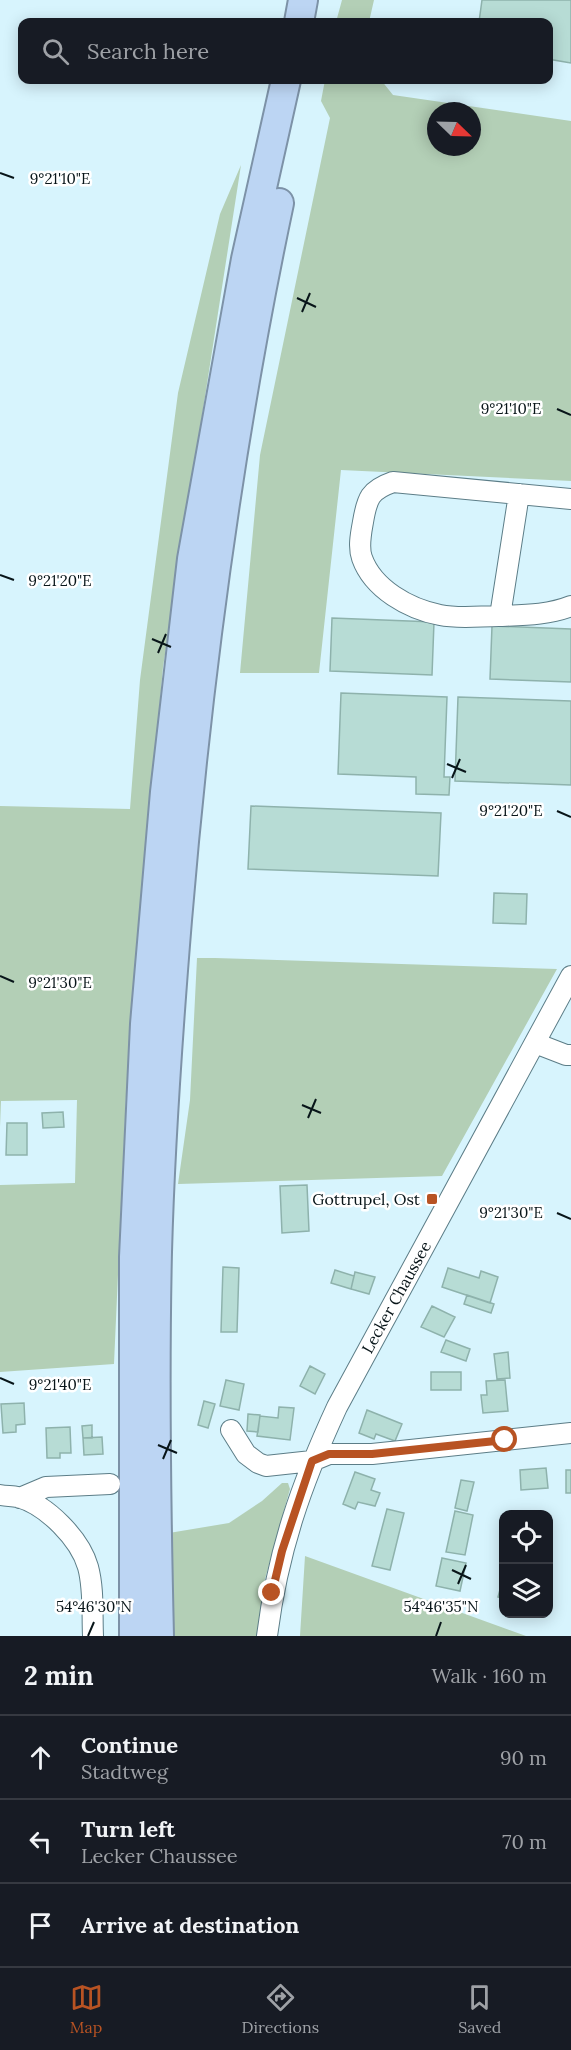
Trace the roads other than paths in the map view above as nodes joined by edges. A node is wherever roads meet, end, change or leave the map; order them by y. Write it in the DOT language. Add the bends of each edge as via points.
graph roads {
  1 [pos="303,0"];
  2 [pos="322,0"];
  3 [pos="299,18"];
  4 [pos="318,18"];
  5 [pos="285,84"];
  6 [pos="304,84"];
  7 [pos="519,494"];
  8 [pos="571,499"];
  9 [pos="571,606"];
  10 [pos="500,616"];
  11 [pos="571,976"];
  12 [pos="535,1044"];
  13 [pos="571,1055"];
  14 [pos="231,1430"];
  15 [pos="571,1433"];
  16 [pos="312,1461"];
  17 [pos="110,1484"];
  18 [pos="10,1496"];
  19 [pos="93,1636"];
  20 [pos="134,1636"];
  21 [pos="159,1636"];
  22 [pos="267,1636"];
  1 -- 3 [label="highway"];
  2 -- 4 [label="highway"];
  5 -- 20 [label="highway" via="246,259 192,559 165,792 146,1024 134,1257"];
  6 -- 21 [label="highway" via="239,413 216,562 188,794 169,1023 157,1253"];
  7 -- 8 [label="street"];
  7 -- 10 [label="street"];
  7 -- 10 [label="street" via="393,482 379,487 366,501 363,518 362,557 390,593 411,607 441,616"];
  9 -- 10 [label="street" via="558,612"];
  11 -- 12 [label="street, Lecker Chaussee"];
  12 -- 13 [label="street"];
  12 -- 16 [label="street, Lecker Chaussee" via="337,1407"];
  14 -- 16 [label="street" via="246,1454 258,1463 267,1466"];
  15 -- 16 [label="street" via="372,1454 329,1454"];
  16 -- 22 [label="street, Lecker Chaussee" via="282,1551"];
  17 -- 18 [label="street" via="46,1487"];
  18 -- 19 [label="street" via="43,1509 61,1524 78,1547 88,1566"];
}
